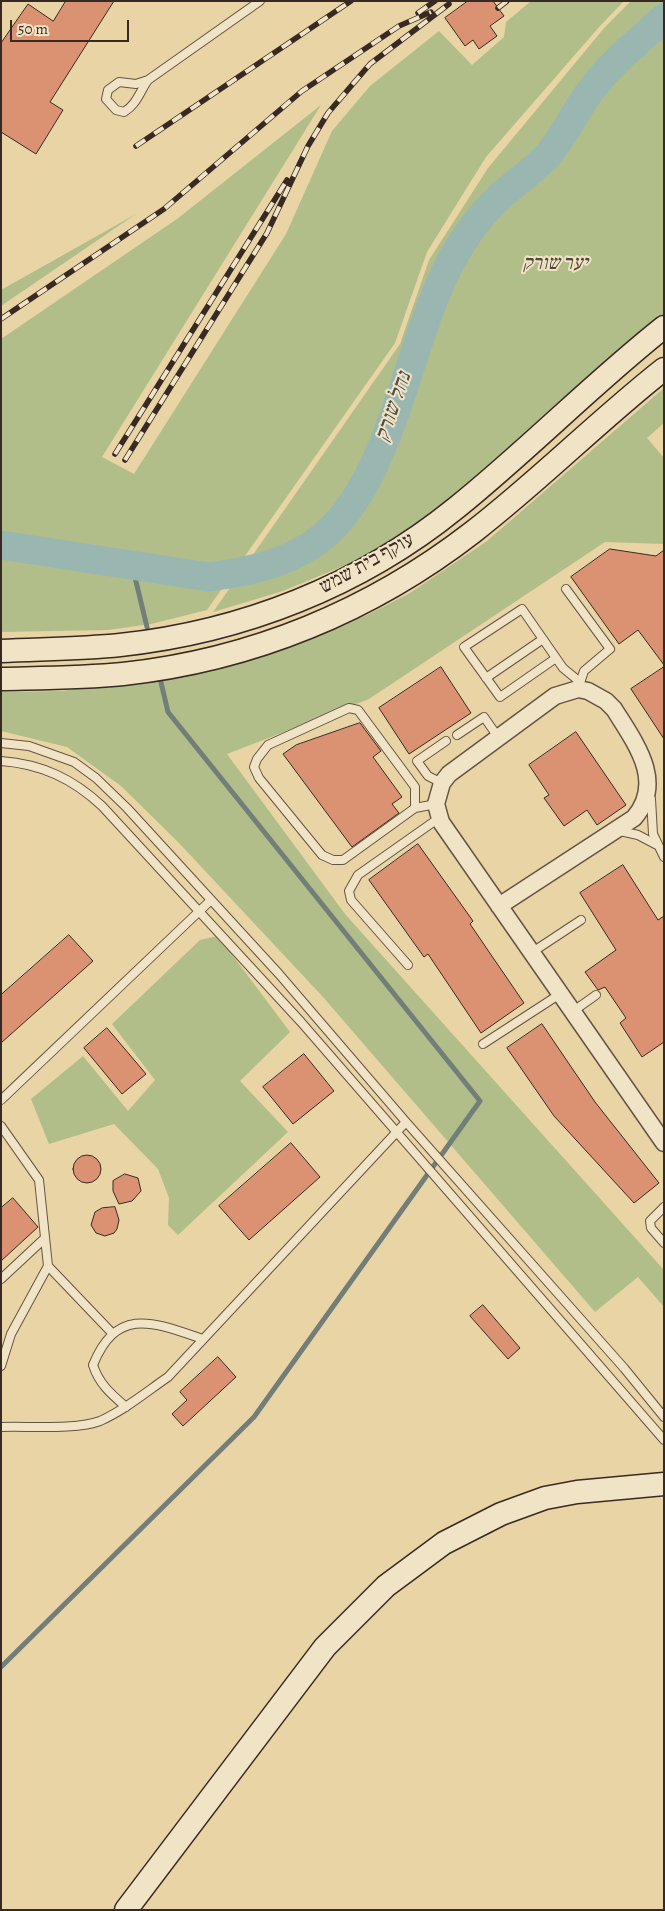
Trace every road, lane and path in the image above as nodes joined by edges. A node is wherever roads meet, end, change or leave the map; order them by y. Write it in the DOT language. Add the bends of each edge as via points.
graph roads {
  1 [pos="260,1"];
  2 [pos="148,80"];
  3 [pos="664,327"];
  4 [pos="664,369"];
  5 [pos="566,589"];
  6 [pos="543,639"];
  7 [pos="1,651"];
  8 [pos="556,658"];
  9 [pos="486,678"];
  10 [pos="1,679"];
  11 [pos="579,686"];
  12 [pos="457,735"];
  13 [pos="498,737"];
  14 [pos="446,741"];
  15 [pos="1,743"];
  16 [pos="1,761"];
  17 [pos="442,783"];
  18 [pos="651,799"];
  19 [pos="415,808"];
  20 [pos="437,811"];
  21 [pos="614,830"];
  22 [pos="657,845"];
  23 [pos="664,856"];
  24 [pos="210,900"];
  25 [pos="499,906"];
  26 [pos="199,911"];
  27 [pos="581,920"];
  28 [pos="531,953"];
  29 [pos="408,964"];
  30 [pos="560,994"];
  31 [pos="596,995"];
  32 [pos="572,1012"];
  33 [pos="483,1044"];
  34 [pos="1,1100"];
  35 [pos="406,1122"];
  36 [pos="1,1126"];
  37 [pos="396,1132"];
  38 [pos="664,1143"];
  39 [pos="664,1208"];
  40 [pos="45,1238"];
  41 [pos="664,1243"];
  42 [pos="48,1266"];
  43 [pos="1,1279"];
  44 [pos="112,1333"];
  45 [pos="203,1339"];
  46 [pos="1,1366"];
  47 [pos="126,1407"];
  48 [pos="664,1417"];
  49 [pos="1,1427"];
  50 [pos="664,1440"];
  51 [pos="664,1484"];
  52 [pos="126,1910"];
  1 -- 2 [label="lane"];
  2 -- 2 [label="lane" via="136,84 118,82 108,90 106,99 116,110 124,112 134,106"];
  3 -- 7 [label="main road, עוקף בית שמש" via="623,359 456,508 414,539 334,585 260,616 191,634 119,645"];
  4 -- 10 [label="main road, עוקף בית שמש" via="474,531 430,563 347,612 269,643 196,662 122,674"];
  5 -- 11 [label="lane" via="610,649 584,671"];
  6 -- 8 [label="lane"];
  6 -- 9 [label="lane"];
  6 -- 9 [label="lane" via="522,609 464,647"];
  8 -- 9 [label="lane" via="500,697"];
  8 -- 11 [label="lane"];
  11 -- 13 [label="street" via="555,696"];
  11 -- 18 [label="street" via="614,709 652,768 654,789"];
  12 -- 13 [label="lane" via="484,716"];
  13 -- 17 [label="street" via="458,766"];
  14 -- 17 [label="lane" via="417,760 428,776"];
  15 -- 24 [label="lane" via="29,746 53,754 74,762 96,778"];
  16 -- 26 [label="lane" via="53,771 85,790"];
  17 -- 20 [label="street"];
  18 -- 21 [label="street" via="644,810"];
  18 -- 22 [label="lane" via="650,817"];
  19 -- 19 [label="lane" via="415,787 358,710 349,708 268,745 256,759 254,767 259,778 322,854 333,860 343,860"];
  19 -- 20 [label="lane"];
  20 -- 25 [label="street"];
  20 -- 29 [label="lane" via="358,875 349,891 351,900"];
  21 -- 22 [label="lane" via="638,835"];
  21 -- 25 [label="street"];
  22 -- 23 [label="lane"];
  24 -- 26 [label="lane"];
  24 -- 35 [label="lane" via="279,974"];
  25 -- 28 [label="street"];
  26 -- 34 [label="lane"];
  26 -- 37 [label="lane"];
  27 -- 28 [label="lane"];
  28 -- 30 [label="street"];
  30 -- 32 [label="street"];
  30 -- 33 [label="lane"];
  31 -- 32 [label="lane"];
  32 -- 38 [label="street"];
  35 -- 37 [label="lane"];
  35 -- 48 [label="lane"];
  36 -- 40 [label="lane" via="39,1180"];
  37 -- 45 [label="lane"];
  37 -- 50 [label="lane"];
  39 -- 41 [label="lane" via="650,1220 651,1228"];
  40 -- 42 [label="lane"];
  40 -- 43 [label="lane"];
  42 -- 44 [label="lane"];
  42 -- 46 [label="lane" via="12,1334"];
  44 -- 45 [label="lane" via="134,1323"];
  44 -- 47 [label="lane" via="93,1365 97,1379 107,1392"];
  45 -- 47 [label="lane" via="168,1376"];
  47 -- 49 [label="lane" via="100,1421 82,1425"];
  51 -- 52 [label="main road" via="577,1492 545,1498 501,1514 444,1543 386,1586 325,1647"];
}
